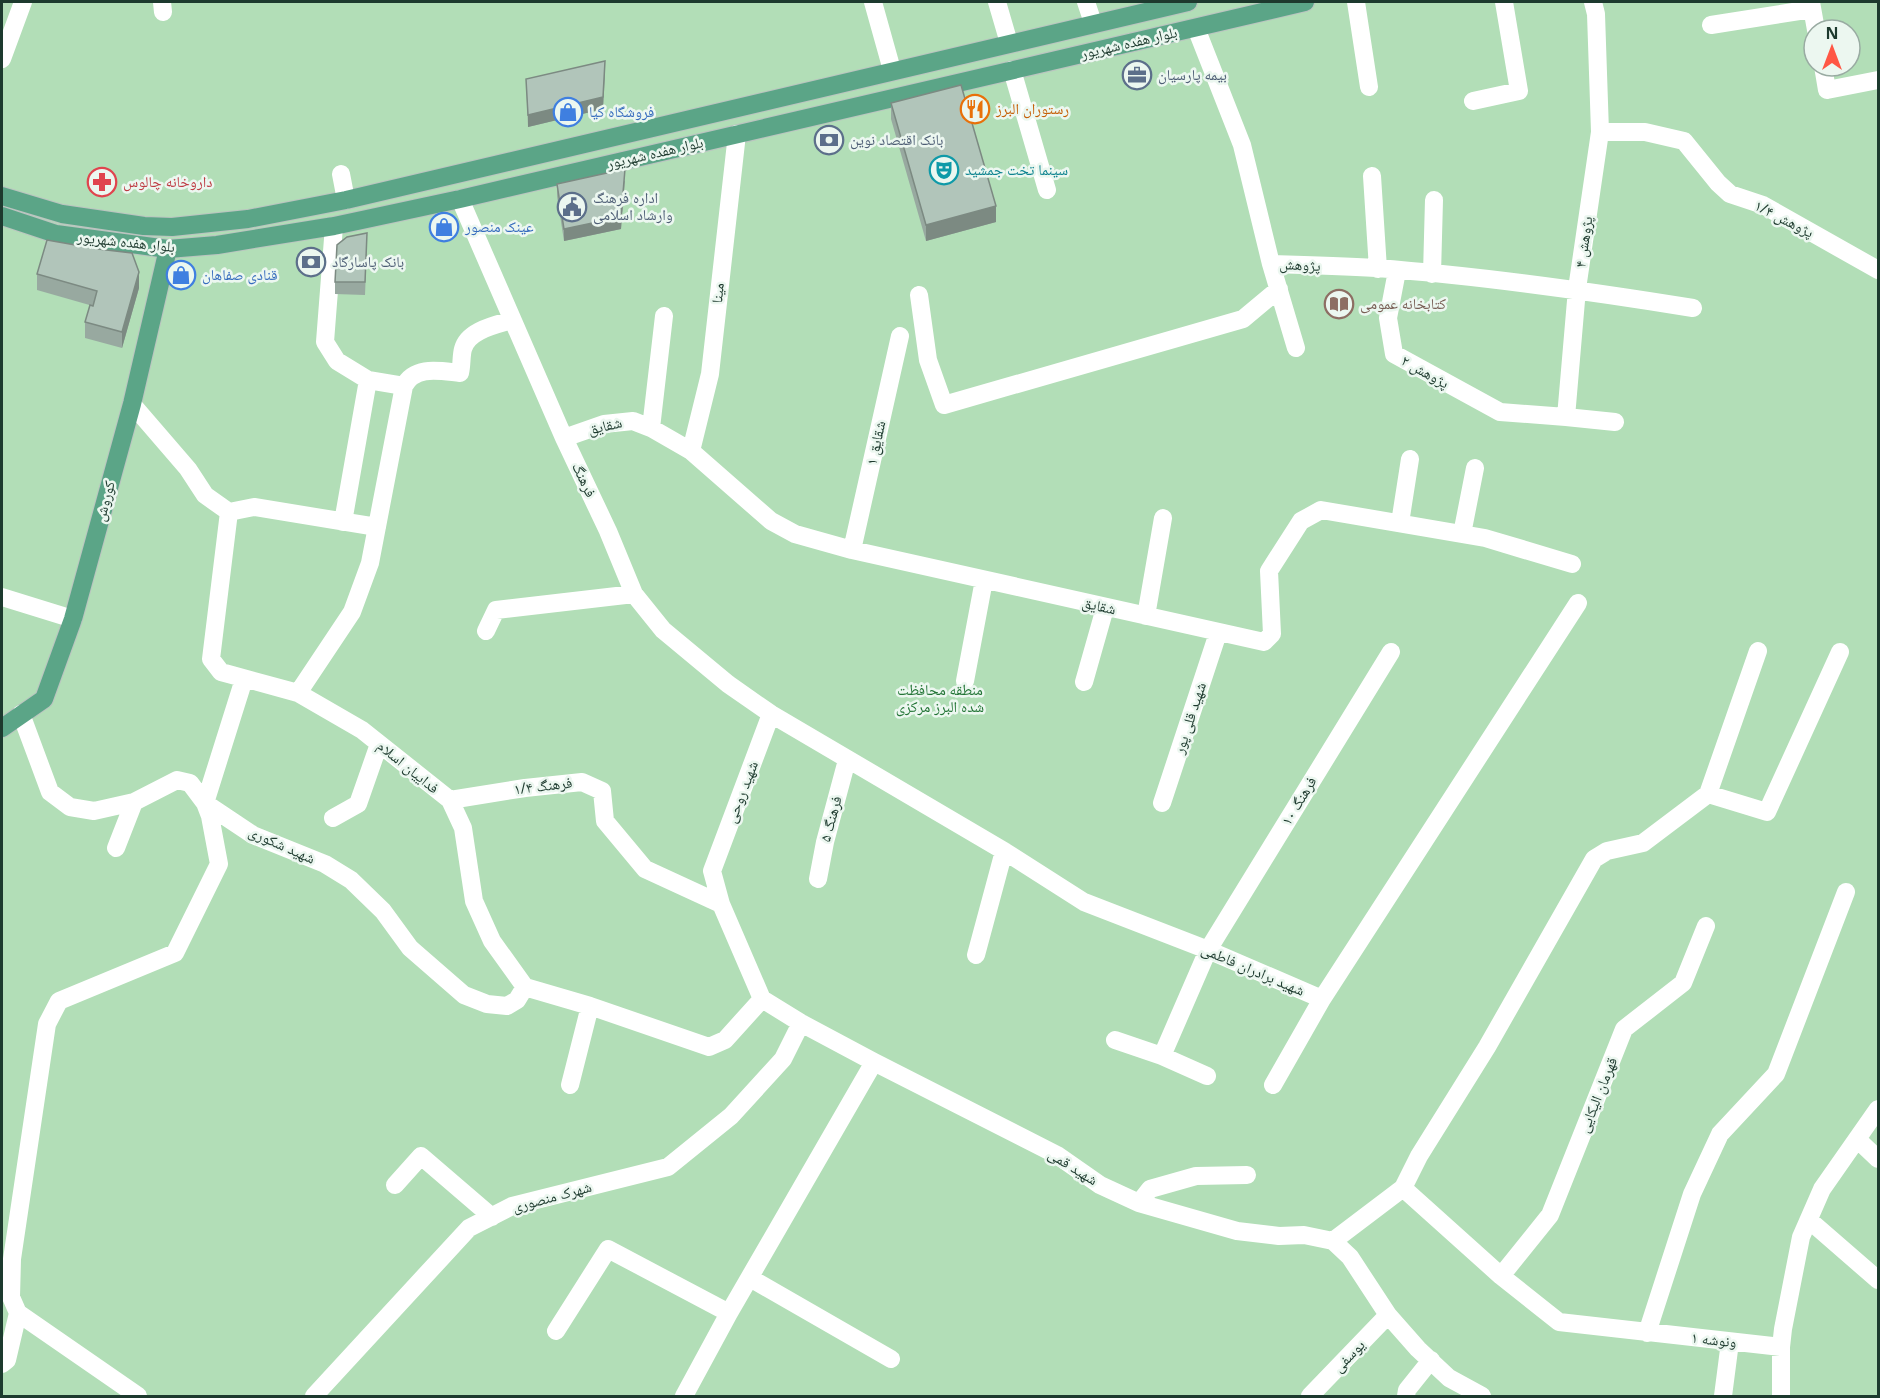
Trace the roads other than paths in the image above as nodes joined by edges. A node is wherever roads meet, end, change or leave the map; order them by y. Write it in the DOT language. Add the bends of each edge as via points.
graph roads {
  1 [pos="873,2"];
  2 [pos="997,2"];
  3 [pos="1086,2"];
  4 [pos="1186,2"];
  5 [pos="1305,2"];
  6 [pos="1356,2"];
  7 [pos="1504,2"];
  8 [pos="1593,2"];
  9 [pos="27,3"];
  10 [pos="1812,5"];
  11 [pos="1093,23"];
  12 [pos="1711,25"];
  13 [pos="1196,28"];
  14 [pos="1009,43"];
  15 [pos="3,50"];
  16 [pos="892,70"];
  17 [pos="1011,70"];
  18 [pos="1825,78"];
  19 [pos="1878,80"];
  20 [pos="1368,87"];
  21 [pos="1473,101"];
  22 [pos="1600,132"];
  23 [pos="737,134"];
  24 [pos="341,174"];
  25 [pos="1372,177"];
  26 [pos="1047,190"];
  27 [pos="2,196"];
  28 [pos="460,199"];
  29 [pos="346,200"];
  30 [pos="1434,200"];
  31 [pos="2,216"];
  32 [pos="342,224"];
  33 [pos="168,249"];
  34 [pos="1271,264"];
  35 [pos="1378,268"];
  36 [pos="1878,270"];
  37 [pos="1396,271"];
  38 [pos="1432,274"];
  39 [pos="1278,289"];
  40 [pos="1577,290"];
  41 [pos="919,295"];
  42 [pos="1693,308"];
  43 [pos="664,316"];
  44 [pos="512,320"];
  45 [pos="900,336"];
  46 [pos="1296,348"];
  47 [pos="368,380"];
  48 [pos="404,386"];
  49 [pos="132,404"];
  50 [pos="1566,417"];
  51 [pos="1615,422"];
  52 [pos="651,428"];
  53 [pos="564,438"];
  54 [pos="691,450"];
  55 [pos="1410,459"];
  56 [pos="1474,468"];
  57 [pos="229,512"];
  58 [pos="1163,518"];
  59 [pos="343,522"];
  60 [pos="1400,523"];
  61 [pos="377,527"];
  62 [pos="1462,534"];
  63 [pos="852,550"];
  64 [pos="1572,564"];
  65 [pos="984,580"];
  66 [pos="634,594"];
  67 [pos="2,597"];
  68 [pos="1578,603"];
  69 [pos="1105,608"];
  70 [pos="1146,616"];
  71 [pos="73,619"];
  72 [pos="486,631"];
  73 [pos="1218,633"];
  74 [pos="1758,651"];
  75 [pos="1390,652"];
  76 [pos="1840,652"];
  77 [pos="244,679"];
  78 [pos="965,681"];
  79 [pos="1084,682"];
  80 [pos="297,693"];
  81 [pos="21,714"];
  82 [pos="771,714"];
  83 [pos="2,728"];
  84 [pos="379,744"];
  85 [pos="847,760"];
  86 [pos="1708,794"];
  87 [pos="450,800"];
  88 [pos="134,802"];
  89 [pos="204,803"];
  90 [pos="1162,803"];
  91 [pos="333,819"];
  92 [pos="116,848"];
  93 [pos="1004,851"];
  94 [pos="818,879"];
  95 [pos="1846,892"];
  96 [pos="721,904"];
  97 [pos="1706,926"];
  98 [pos="1208,950"];
  99 [pos="976,955"];
  100 [pos="525,987"];
  101 [pos="762,999"];
  102 [pos="1322,999"];
  103 [pos="590,1006"];
  104 [pos="801,1023"];
  105 [pos="1115,1040"];
  106 [pos="1162,1056"];
  107 [pos="874,1062"];
  108 [pos="1207,1076"];
  109 [pos="570,1085"];
  110 [pos="1273,1085"];
  111 [pos="1878,1109"];
  112 [pos="1858,1140"];
  113 [pos="1878,1159"];
  114 [pos="1247,1175"];
  115 [pos="395,1185"];
  116 [pos="1402,1188"];
  117 [pos="1139,1203"];
  118 [pos="492,1217"];
  119 [pos="1809,1220"];
  120 [pos="1333,1241"];
  121 [pos="1502,1276"];
  122 [pos="750,1278"];
  123 [pos="1878,1280"];
  124 [pos="18,1313"];
  125 [pos="729,1313"];
  126 [pos="1388,1315"];
  127 [pos="556,1331"];
  128 [pos="1647,1333"];
  129 [pos="1730,1342"];
  130 [pos="1781,1347"];
  131 [pos="891,1359"];
  132 [pos="1431,1360"];
  133 [pos="2,1364"];
  134 [pos="138,1396"];
  135 [pos="314,1396"];
  136 [pos="684,1396"];
  137 [pos="1310,1396"];
  138 [pos="1406,1396"];
  139 [pos="1482,1396"];
  140 [pos="1723,1396"];
  141 [pos="1781,1396"];
  1 -- 16 [label="street"];
  2 -- 14 [label="street"];
  3 -- 11 [label="street"];
  4 -- 11 [label="main road, بلوار هفده شهریور"];
  5 -- 13 [label="main road, بلوار هفده شهریور"];
  6 -- 20 [label="street"];
  7 -- 21 [label="street" via="1519,90"];
  8 -- 22 [label="street, پژوهش ۴"];
  9 -- 15 [label="street"];
  10 -- 12 [label="street"];
  11 -- 14 [label="main road, بلوار هفده شهریور"];
  13 -- 17 [label="main road, بلوار هفده شهریور"];
  13 -- 34 [label="street, پژوهش" via="1242,145"];
  14 -- 16 [label="main road, بلوار هفده شهریور"];
  16 -- 29 [label="main road, بلوار هفده شهریور"];
  17 -- 23 [label="main road, بلوار هفده شهریور"];
  17 -- 26 [label="street"];
  18 -- 19 [label="street" via="1827,90"];
  22 -- 36 [label="street, پژوهش ۱/۴" via="1645,132 1684,141 1730,194 1762,205"];
  22 -- 40 [label="street, پژوهش ۴"];
  23 -- 28 [label="main road, بلوار هفده شهریور"];
  23 -- 54 [label="street, مینا" via="710,374"];
  24 -- 29 [label="street"];
  25 -- 35 [label="street"];
  27 -- 29 [label="main road, بلوار هفده شهریور" via="62,214 172,227 248,219"];
  28 -- 32 [label="main road, بلوار هفده شهریور"];
  28 -- 44 [label="street, فرهنگ"];
  29 -- 32 [label="main road"];
  30 -- 38 [label="street"];
  31 -- 33 [label="main road, بلوار هفده شهریور" via="56,234"];
  32 -- 33 [label="main road, بلوار هفده شهریور" via="217,245"];
  32 -- 47 [label="street" via="325,342 337,361"];
  33 -- 49 [label="main road, کوروش"];
  34 -- 35 [label="street, پژوهش"];
  34 -- 39 [label="street"];
  35 -- 37 [label="street, پژوهش"];
  37 -- 38 [label="street, پژوهش"];
  37 -- 50 [label="street, پژوهش ۲" via="1388,318 1394,354 1500,412"];
  38 -- 40 [label="street, پژوهش"];
  39 -- 41 [label="street" via="1243,319 944,405 928,360"];
  39 -- 46 [label="street"];
  40 -- 42 [label="street, پژوهش"];
  40 -- 50 [label="street, پژوهش ۴"];
  43 -- 52 [label="street"];
  44 -- 48 [label="street" via="467,339 460,373 418,372"];
  44 -- 53 [label="street, فرهنگ"];
  45 -- 63 [label="street, شقایق ۱"];
  47 -- 48 [label="street"];
  47 -- 59 [label="street"];
  48 -- 61 [label="street"];
  49 -- 57 [label="street" via="189,469 205,495"];
  49 -- 71 [label="main road, کوروش"];
  50 -- 51 [label="street"];
  52 -- 53 [label="street, شقایق" via="633,421 604,424"];
  52 -- 54 [label="street, شقایق"];
  53 -- 66 [label="street, فرهنگ"];
  54 -- 63 [label="street, شقایق" via="771,521 795,534"];
  55 -- 60 [label="street"];
  56 -- 62 [label="street"];
  57 -- 59 [label="street" via="254,507"];
  57 -- 77 [label="street, فداییان اسلام" via="211,659 221,672"];
  58 -- 70 [label="street"];
  59 -- 61 [label="street"];
  60 -- 62 [label="street, شقایق"];
  60 -- 73 [label="street, شقایق" via="1321,510 1301,521 1269,572 1272,634 1264,642"];
  61 -- 80 [label="street" via="370,563 352,612"];
  62 -- 64 [label="street, شقایق"];
  63 -- 65 [label="street, شقایق"];
  65 -- 69 [label="street, شقایق"];
  65 -- 78 [label="street"];
  66 -- 72 [label="street" via="496,610"];
  66 -- 82 [label="street, فرهنگ" via="663,630"];
  67 -- 71 [label="street"];
  68 -- 102 [label="street, شهید برادران فاطمی"];
  69 -- 70 [label="street, شقایق"];
  69 -- 79 [label="street"];
  70 -- 73 [label="street, شقایق"];
  71 -- 81 [label="main road, کوروش" via="44,699"];
  73 -- 90 [label="street, شهید قلی پور"];
  74 -- 86 [label="street"];
  75 -- 98 [label="street, فرهنگ ۱۰"];
  76 -- 86 [label="street" via="1767,812"];
  77 -- 80 [label="street, فداییان اسلام"];
  77 -- 89 [label="street"];
  80 -- 84 [label="street, فداییان اسلام" via="363,730"];
  81 -- 83 [label="main road, کوروش"];
  81 -- 88 [label="street, شهید شکوری" via="50,792 70,807 94,811"];
  82 -- 85 [label="street, شهید برادران فاطمی"];
  82 -- 96 [label="street, شهید روحی" via="712,871"];
  84 -- 87 [label="street, فداییان اسلام"];
  84 -- 91 [label="street" via="358,804"];
  85 -- 93 [label="street, شهید برادران فاطمی"];
  85 -- 94 [label="street, فرهنگ ۵"];
  86 -- 116 [label="street" via="1643,843 1607,851 1594,859"];
  87 -- 96 [label="street, فرهنگ ۱/۴" via="582,782 602,791 605,821 645,869"];
  87 -- 100 [label="street, فداییان اسلام" via="463,828 474,901 492,941"];
  88 -- 89 [label="street, شهید شکوری" via="177,780 190,783"];
  88 -- 92 [label="street"];
  89 -- 100 [label="street, شهید شکوری" via="253,835 325,864 351,880 383,911 410,948 464,995 487,1004 507,1006 518,1000"];
  89 -- 124 [label="street" via="219,864 175,953 59,1001 47,1024 12,1259 11,1297"];
  93 -- 98 [label="street, شهید برادران فاطمی" via="1084,902"];
  93 -- 99 [label="street"];
  95 -- 128 [label="street" via="1776,1074 1720,1134 1692,1194"];
  96 -- 101 [label="street"];
  97 -- 121 [label="street, قهرمان الیکایی" via="1683,983 1624,1029 1550,1215"];
  98 -- 102 [label="street, شهید برادران فاطمی"];
  98 -- 106 [label="street, فرهنگ ۱۰"];
  100 -- 103 [label="street"];
  101 -- 103 [label="street" via="725,1040 709,1047"];
  101 -- 104 [label="street, شهید قمی"];
  102 -- 110 [label="street"];
  103 -- 109 [label="street"];
  104 -- 107 [label="street, شهید قمی"];
  104 -- 118 [label="street, شهرک منصوری" via="783,1059 731,1116 668,1167 512,1206"];
  105 -- 106 [label="street"];
  106 -- 108 [label="street"];
  107 -- 117 [label="street, شهید قمی" via="1057,1155 1100,1185"];
  107 -- 122 [label="street"];
  111 -- 112 [label="street"];
  112 -- 113 [label="street"];
  112 -- 119 [label="street" via="1821,1189"];
  114 -- 117 [label="street" via="1196,1176 1150,1189"];
  115 -- 118 [label="street" via="422,1156"];
  116 -- 120 [label="street"];
  116 -- 121 [label="street, ونوشه ۱"];
  117 -- 120 [label="street, شهید قمی" via="1237,1231"];
  118 -- 135 [label="street, شهرک منصوری" via="469,1228"];
  119 -- 123 [label="street"];
  119 -- 130 [label="street" via="1801,1237"];
  120 -- 126 [label="street" via="1350,1257"];
  121 -- 128 [label="street, ونوشه ۱" via="1558,1322"];
  122 -- 125 [label="street"];
  122 -- 131 [label="street"];
  124 -- 133 [label="street" via="7,1360"];
  124 -- 134 [label="street"];
  125 -- 127 [label="street" via="608,1249"];
  125 -- 136 [label="street"];
  126 -- 132 [label="street"];
  126 -- 137 [label="street, یوسفی"];
  128 -- 129 [label="street, ونوشه ۱"];
  129 -- 130 [label="street, ونوشه ۱"];
  129 -- 140 [label="street"];
  130 -- 141 [label="street"];
  132 -- 138 [label="street"];
  132 -- 139 [label="street" via="1449,1378"];
}
